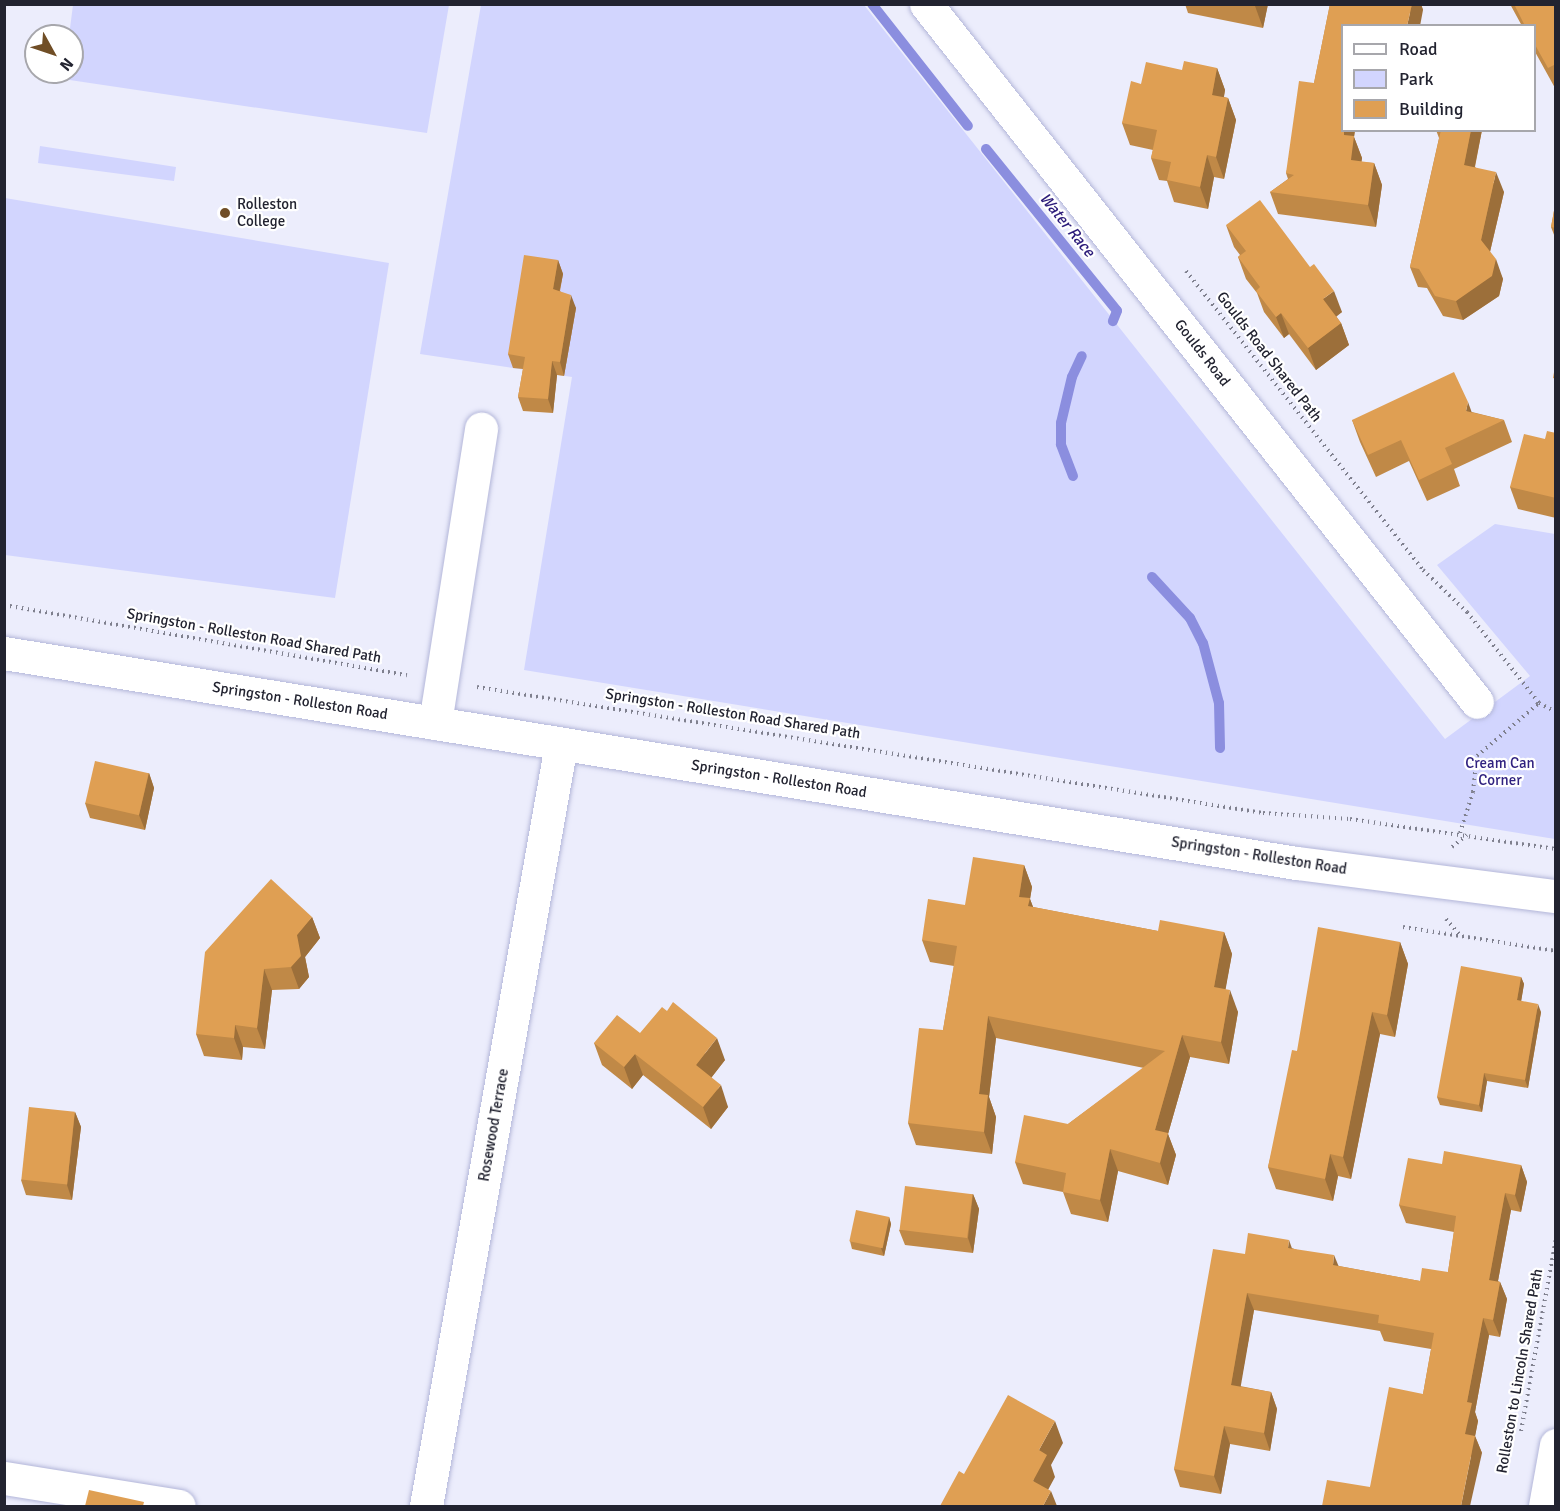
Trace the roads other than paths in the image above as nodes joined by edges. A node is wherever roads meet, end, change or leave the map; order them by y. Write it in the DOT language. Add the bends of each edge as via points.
graph roads {
  1 [pos="926,4"];
  2 [pos="481,429"];
  3 [pos="4,653"];
  4 [pos="1477,702"];
  5 [pos="435,723"];
  6 [pos="561,744"];
  7 [pos="1556,896"];
  8 [pos="1556,1445"];
  9 [pos="4,1478"];
  10 [pos="179,1506"];
  11 [pos="426,1506"];
  12 [pos="1545,1506"];
  1 -- 4 [label="street, Goulds Road"];
  2 -- 5 [label="street"];
  3 -- 5 [label="street, Springston - Rolleston Road"];
  5 -- 6 [label="street, Springston - Rolleston Road"];
  6 -- 7 [label="street, Springston - Rolleston Road" via="1298,863"];
  6 -- 11 [label="street, Rosewood Terrace"];
  8 -- 12 [label="street"];
  9 -- 10 [label="street"];
}
